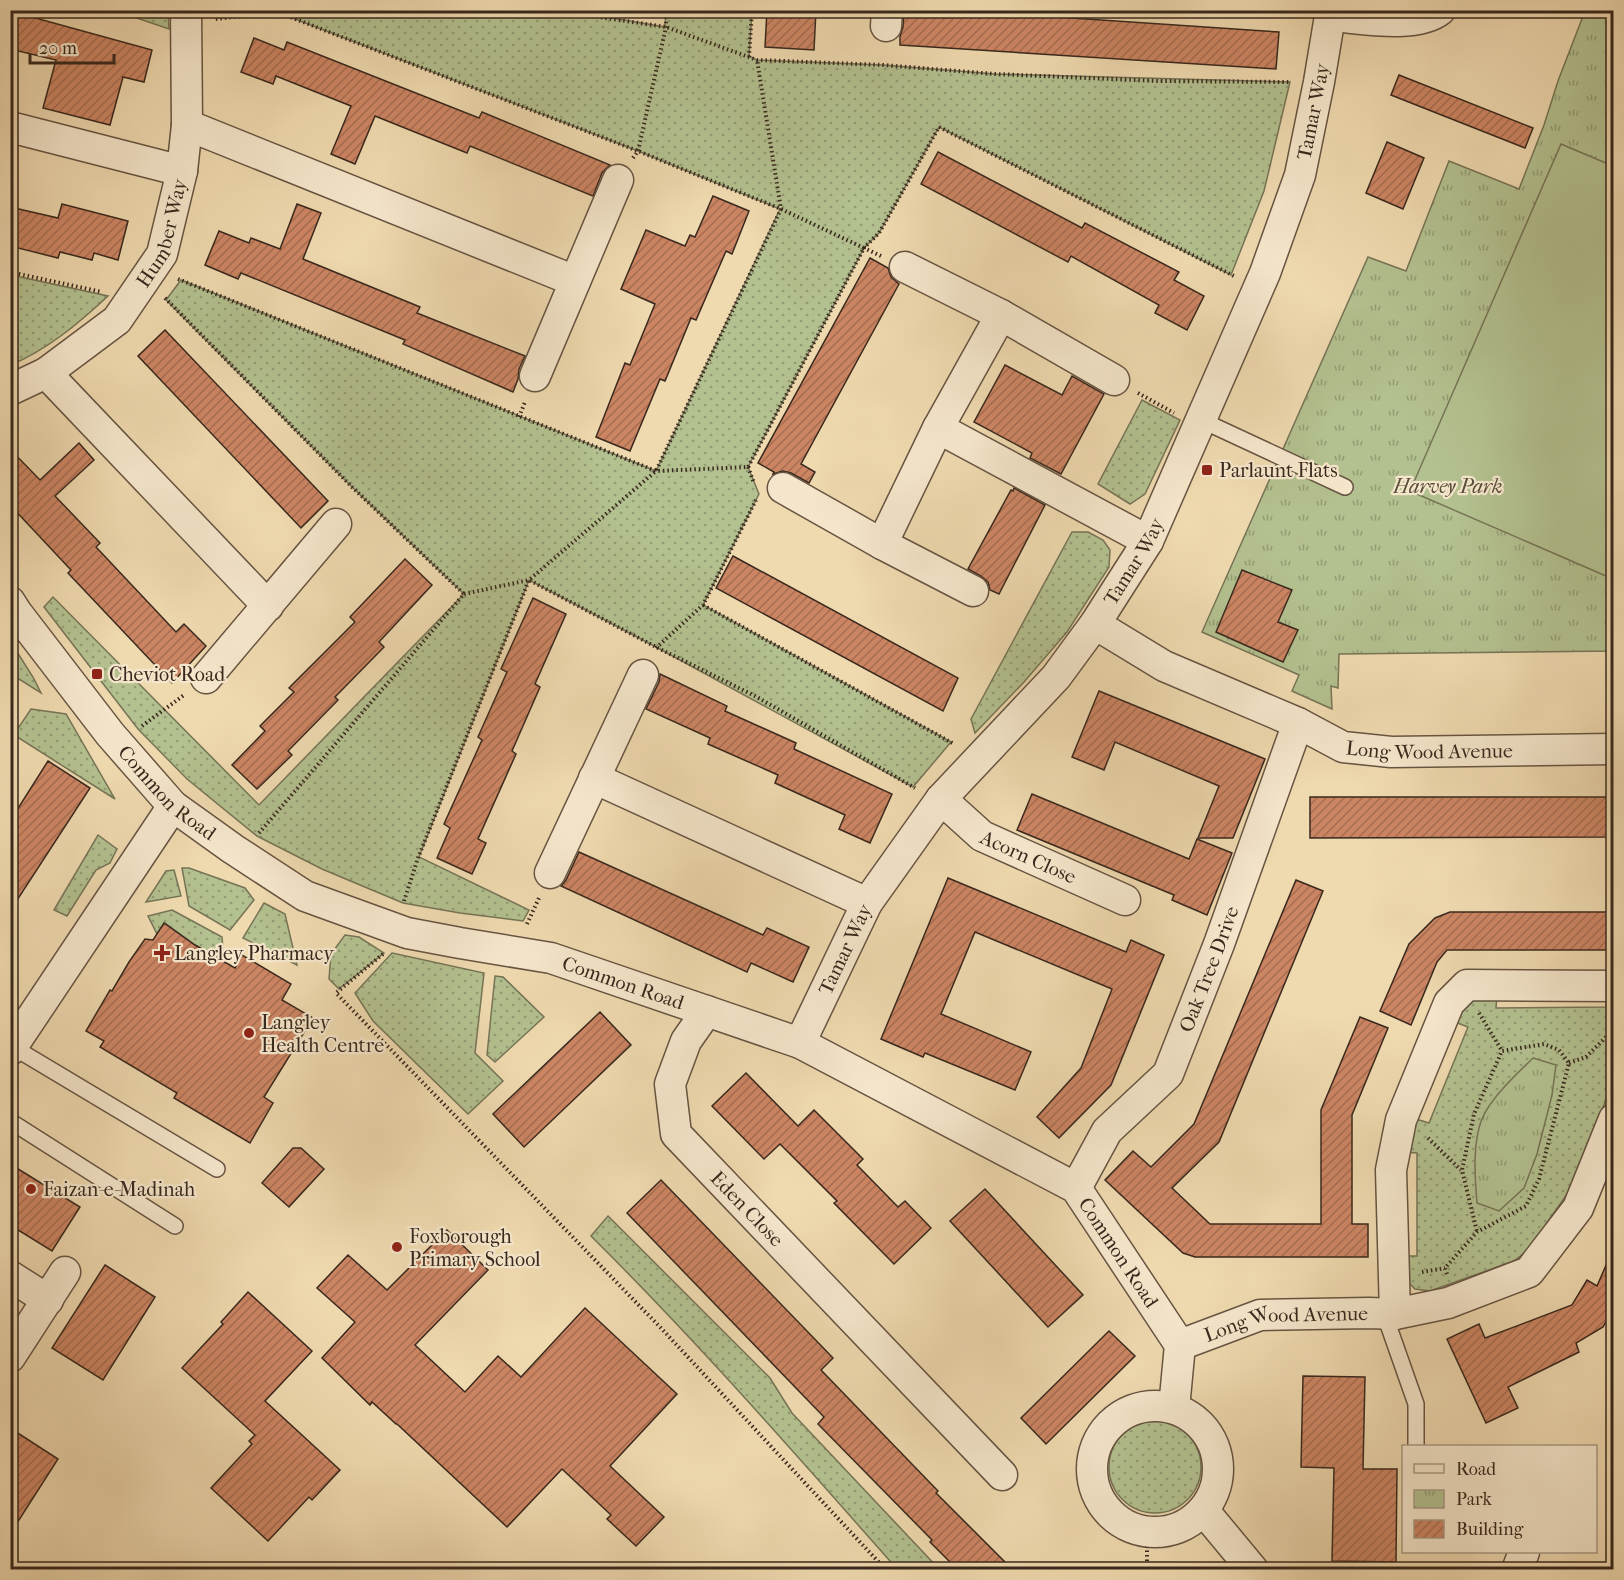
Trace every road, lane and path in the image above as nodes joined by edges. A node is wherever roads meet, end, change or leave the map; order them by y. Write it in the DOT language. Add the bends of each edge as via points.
graph roads {
  1 [pos="552,10"];
  2 [pos="666,10"];
  3 [pos="752,10"];
  4 [pos="1440,10"];
  5 [pos="1331,13"];
  6 [pos="187,16"];
  7 [pos="666,27"];
  8 [pos="749,57"];
  9 [pos="757,60"];
  10 [pos="1319,82"];
  11 [pos="187,125"];
  12 [pos="10,127"];
  13 [pos="638,151"];
  14 [pos="182,171"];
  15 [pos="618,180"];
  16 [pos="781,209"];
  17 [pos="864,248"];
  18 [pos="905,267"];
  19 [pos="10,272"];
  20 [pos="575,281"];
  21 [pos="138,288"];
  22 [pos="1258,289"];
  23 [pos="1001,315"];
  24 [pos="46,373"];
  25 [pos="535,376"];
  26 [pos="1114,380"];
  27 [pos="10,390"];
  28 [pos="1200,423"];
  29 [pos="938,428"];
  30 [pos="748,467"];
  31 [pos="1345,488"];
  32 [pos="766,489"];
  33 [pos="336,524"];
  34 [pos="1148,541"];
  35 [pos="882,544"];
  36 [pos="529,580"];
  37 [pos="973,591"];
  38 [pos="464,594"];
  39 [pos="10,602"];
  40 [pos="703,605"];
  41 [pos="268,606"];
  42 [pos="1095,624"];
  43 [pos="656,647"];
  44 [pos="643,675"];
  45 [pos="206,678"];
  46 [pos="1298,723"];
  47 [pos="122,748"];
  48 [pos="1614,750"];
  49 [pos="980,758"];
  50 [pos="594,778"];
  51 [pos="940,800"];
  52 [pos="173,806"];
  53 [pos="233,849"];
  54 [pos="550,873"];
  55 [pos="1125,900"];
  56 [pos="867,903"];
  57 [pos="394,928"];
  58 [pos="514,952"];
  59 [pos="1614,986"];
  60 [pos="1464,989"];
  61 [pos="707,1011"];
  62 [pos="1614,1029"];
  63 [pos="800,1043"];
  64 [pos="12,1048"];
  65 [pos="1502,1051"];
  66 [pos="1569,1063"];
  67 [pos="1403,1114"];
  68 [pos="1614,1119"];
  69 [pos="10,1121"];
  70 [pos="217,1168"];
  71 [pos="1462,1170"];
  72 [pos="1076,1188"];
  73 [pos="175,1226"];
  74 [pos="1477,1232"];
  75 [pos="65,1272"];
  76 [pos="10,1276"];
  77 [pos="48,1300"];
  78 [pos="1457,1300"];
  79 [pos="1389,1313"];
  80 [pos="1180,1346"];
  81 [pos="10,1357"];
  82 [pos="1174,1407"];
  83 [pos="1416,1445"];
  84 [pos="1002,1475"];
  85 [pos="1204,1511"];
  86 [pos="1147,1532"];
  87 [pos="1523,1553"];
  88 [pos="886,1569"];
  89 [pos="1147,1569"];
  90 [pos="1253,1569"];
  91 [pos="1517,1569"];
  1 -- 7 [label="path"];
  2 -- 7 [label="path"];
  3 -- 8 [label="path"];
  4 -- 5 [label="street" via="1435,15 1402,22"];
  5 -- 10 [label="street, Tamar Way"];
  6 -- 11 [label="street, Humber Way"];
  6 -- 13 [label="path" via="277,12"];
  7 -- 8 [label="path"];
  7 -- 13 [label="path"];
  8 -- 9 [label="path"];
  9 -- 10 [label="path" via="995,74"];
  9 -- 16 [label="path"];
  10 -- 22 [label="street, Tamar Way" via="1300,175"];
  11 -- 14 [label="street, Humber Way"];
  11 -- 20 [label="street"];
  12 -- 14 [label="street"];
  13 -- 16 [label="path"];
  14 -- 21 [label="street, Humber Way" via="162,254"];
  15 -- 20 [label="street"];
  16 -- 36 [label="path" via="656,471"];
  17 -- 22 [label="path" via="879,233 939,127"];
  18 -- 23 [label="street"];
  19 -- 21 [label="path"];
  20 -- 25 [label="street"];
  21 -- 24 [label="street, Humber Way" via="117,321"];
  21 -- 38 [label="path"];
  22 -- 28 [label="street, Tamar Way"];
  23 -- 26 [label="street"];
  23 -- 29 [label="street"];
  24 -- 27 [label="street, Humber Way"];
  24 -- 41 [label="street"];
  26 -- 28 [label="path"];
  28 -- 31 [label="lane"];
  28 -- 34 [label="street, Tamar Way"];
  29 -- 34 [label="street"];
  29 -- 35 [label="street"];
  30 -- 32 [label="path"];
  32 -- 35 [label="street"];
  32 -- 40 [label="path"];
  33 -- 41 [label="street"];
  34 -- 42 [label="street, Tamar Way"];
  35 -- 37 [label="street"];
  36 -- 38 [label="path"];
  36 -- 43 [label="path"];
  36 -- 57 [label="path"];
  38 -- 53 [label="path" via="257,836"];
  39 -- 47 [label="street, Common Road"];
  40 -- 43 [label="path"];
  40 -- 49 [label="path"];
  41 -- 45 [label="street"];
  42 -- 46 [label="street, Long Wood Avenue" via="1164,666"];
  42 -- 49 [label="street, Tamar Way" via="1056,676"];
  43 -- 44 [label="path"];
  43 -- 51 [label="path" via="756,696"];
  44 -- 50 [label="street"];
  45 -- 47 [label="path" via="138,729"];
  46 -- 48 [label="street, Long Wood Avenue" via="1343,747 1391,752"];
  46 -- 72 [label="street, Oak Tree Drive" via="1168,1074 1107,1131"];
  47 -- 52 [label="street, Common Road"];
  49 -- 51 [label="street, Tamar Way"];
  50 -- 54 [label="street"];
  50 -- 56 [label="street"];
  51 -- 55 [label="street, Acorn Close" via="982,836"];
  51 -- 56 [label="street, Tamar Way"];
  52 -- 53 [label="street, Common Road"];
  52 -- 64 [label="street"];
  53 -- 57 [label="street, Common Road" via="304,896"];
  54 -- 58 [label="path"];
  56 -- 63 [label="street, Tamar Way"];
  57 -- 58 [label="street, Common Road"];
  57 -- 88 [label="path" via="336,993 660,1327"];
  58 -- 61 [label="street, Common Road" via="551,958"];
  59 -- 60 [label="street" via="1467,985"];
  60 -- 65 [label="path"];
  60 -- 67 [label="street, Long Wood Avenue" via="1449,1004"];
  61 -- 63 [label="street, Common Road"];
  61 -- 84 [label="street, Eden Close" via="686,1041 670,1084 676,1134"];
  62 -- 66 [label="path" via="1586,1057"];
  63 -- 72 [label="street, Common Road"];
  64 -- 70 [label="lane"];
  65 -- 66 [label="path" via="1544,1044 1559,1050"];
  65 -- 71 [label="path" via="1474,1114"];
  66 -- 74 [label="path" via="1539,1179 1526,1206"];
  67 -- 71 [label="path"];
  67 -- 79 [label="street, Long Wood Avenue" via="1391,1170"];
  68 -- 78 [label="street, Long Wood Avenue" via="1578,1208 1529,1272"];
  69 -- 73 [label="lane"];
  71 -- 74 [label="path"];
  72 -- 80 [label="street, Common Road"];
  74 -- 78 [label="path" via="1445,1268"];
  75 -- 77 [label="street"];
  76 -- 77 [label="street"];
  77 -- 81 [label="street"];
  78 -- 79 [label="street, Long Wood Avenue"];
  79 -- 80 [label="street, Long Wood Avenue" via="1260,1315"];
  79 -- 83 [label="lane" via="1416,1404"];
  80 -- 82 [label="street"];
  82 -- 85 [label="street" via="1193,1417 1208,1432 1217,1451 1215,1493"];
  82 -- 86 [label="street" via="1152,1405 1132,1409 1113,1421 1100,1437 1093,1456 1092,1477 1098,1497 1110,1514 1127,1526"];
  85 -- 86 [label="street" via="1187,1524 1168,1531"];
  85 -- 90 [label="street"];
  86 -- 89 [label="path"];
  87 -- 91 [label="street"];
}
